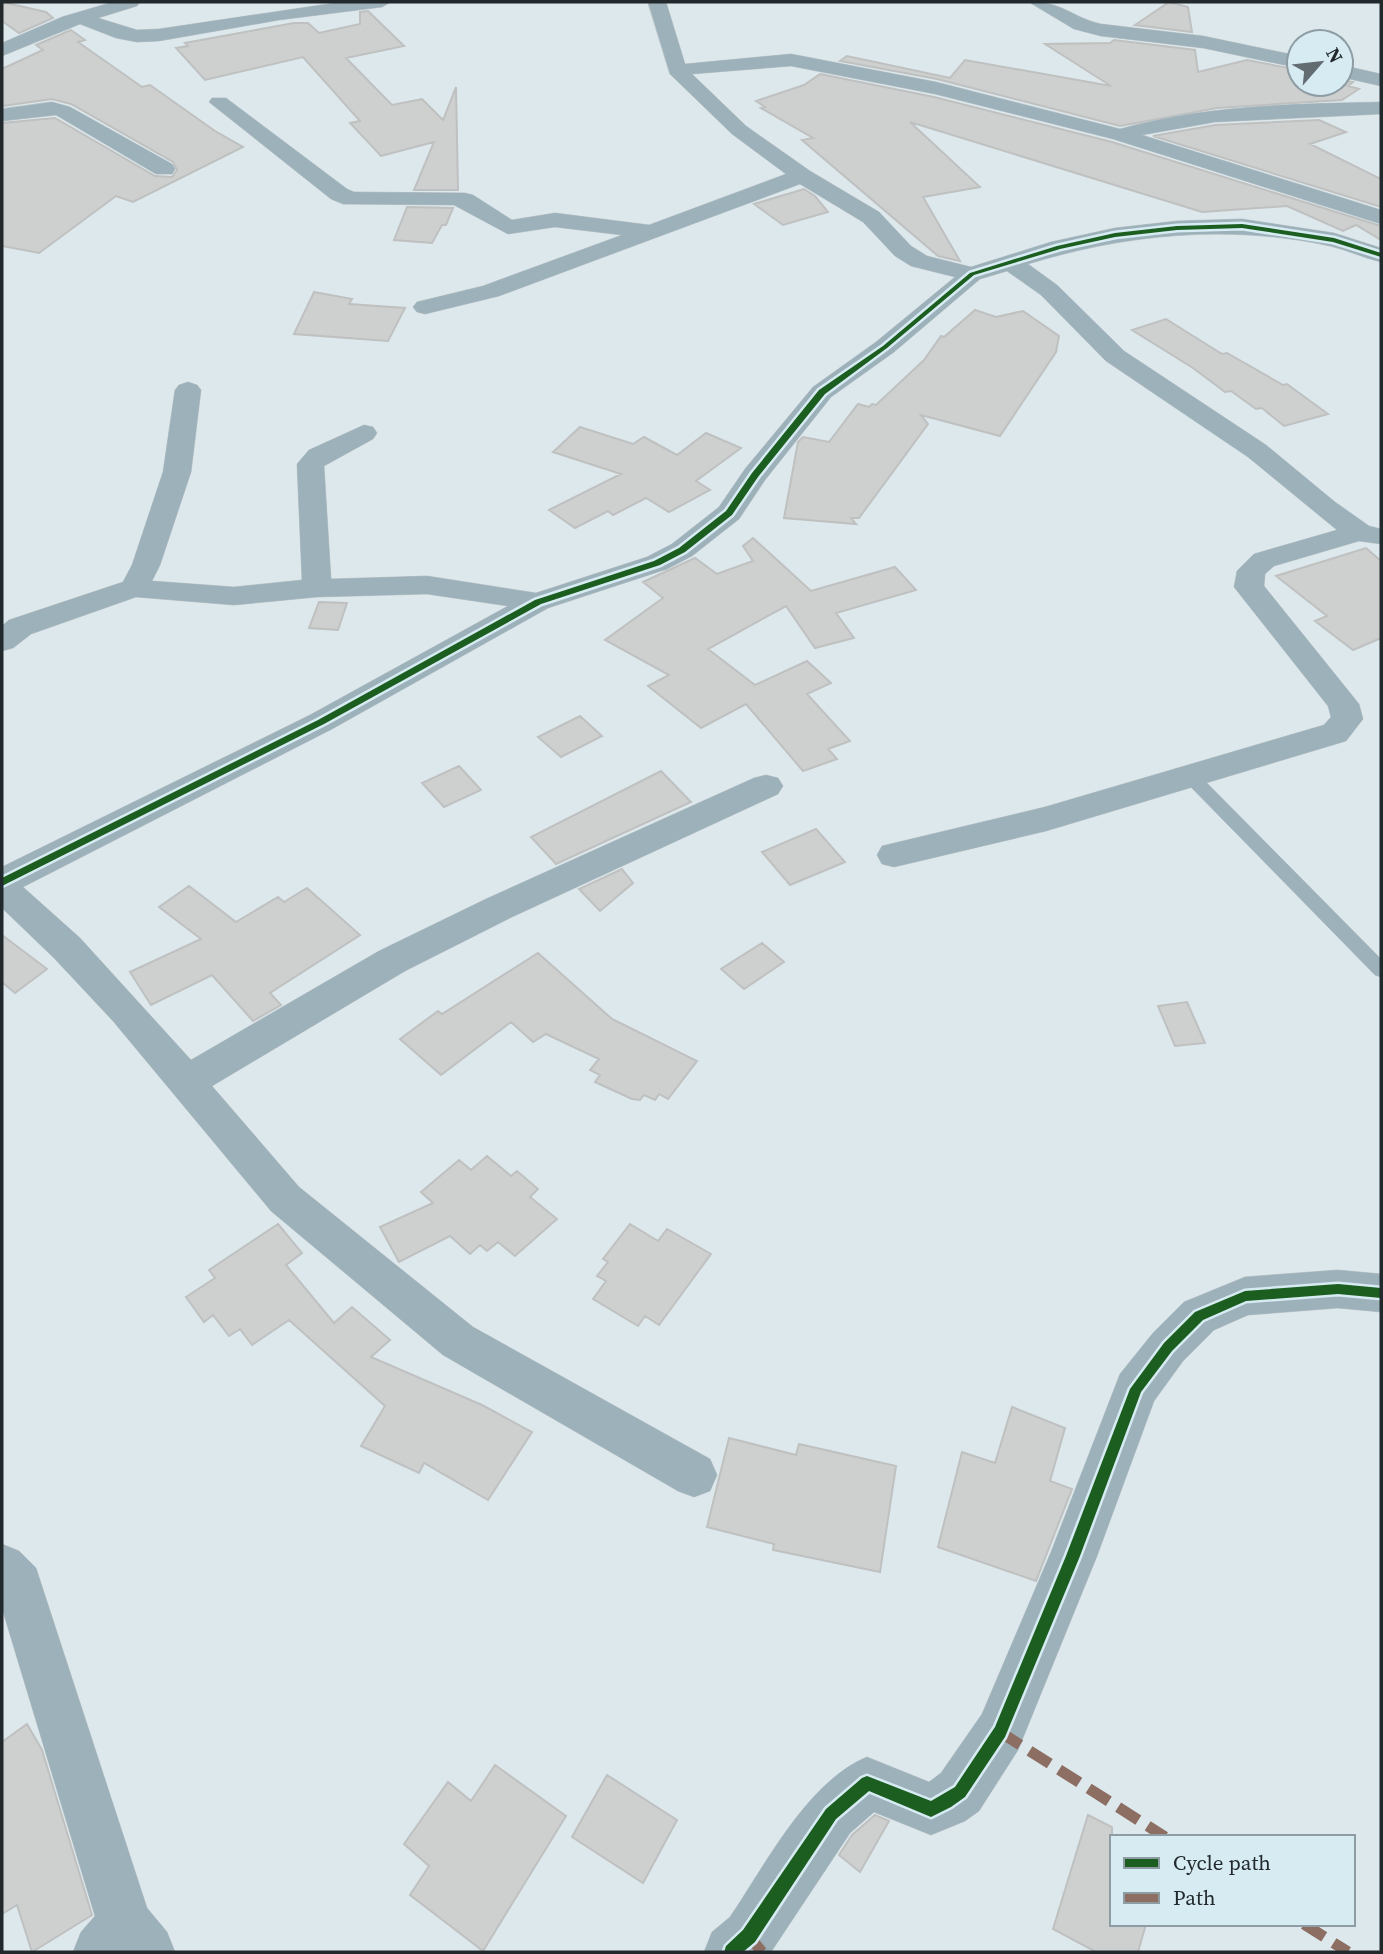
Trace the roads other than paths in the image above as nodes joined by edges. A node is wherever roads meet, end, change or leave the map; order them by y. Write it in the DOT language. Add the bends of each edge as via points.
graph roads {
  1 [pos="131,2"];
  2 [pos="382,2"];
  3 [pos="657,2"];
  4 [pos="1038,2"];
  5 [pos="277,8"];
  6 [pos="80,18"];
  7 [pos="2,50"];
  8 [pos="1285,59"];
  9 [pos="677,70"];
  10 [pos="1355,74"];
  11 [pos="1381,80"];
  12 [pos="219,102"];
  13 [pos="1381,108"];
  14 [pos="2,115"];
  15 [pos="1120,135"];
  16 [pos="164,169"];
  17 [pos="802,176"];
  18 [pos="1381,216"];
  19 [pos="654,232"];
  20 [pos="1381,255"];
  21 [pos="1009,261"];
  22 [pos="972,274"];
  23 [pos="425,307"];
  24 [pos="188,390"];
  25 [pos="364,433"];
  26 [pos="1370,535"];
  27 [pos="317,588"];
  28 [pos="134,589"];
  29 [pos="538,602"];
  30 [pos="8,633"];
  31 [pos="1189,775"];
  32 [pos="766,786"];
  33 [pos="894,855"];
  34 [pos="2,882"];
  35 [pos="2,888"];
  36 [pos="1381,970"];
  37 [pos="186,1082"];
  38 [pos="1381,1293"];
  39 [pos="694,1475"];
  40 [pos="2,1568"];
  41 [pos="124,1942"];
  42 [pos="732,1952"];
  1 -- 6 [label="street"];
  2 -- 5 [label="street"];
  3 -- 9 [label="street"];
  4 -- 8 [label="street" via="1081,25 1101,30 1190,40"];
  5 -- 6 [label="street" via="159,35 116,32"];
  6 -- 7 [label="street"];
  9 -- 15 [label="street" via="763,61 809,62 936,88"];
  9 -- 17 [label="street" via="739,130"];
  10 -- 11 [label="street"];
  12 -- 19 [label="street" via="351,200 454,198 508,226 555,220"];
  13 -- 15 [label="street" via="1181,121"];
  14 -- 16 [label="street" via="52,108 63,111"];
  15 -- 18 [label="street"];
  17 -- 19 [label="street"];
  17 -- 22 [label="street" via="871,217 919,261"];
  19 -- 23 [label="street" via="491,291"];
  20 -- 21 [label="street" via="1334,240 1229,226 1115,235"];
  21 -- 22 [label="street"];
  21 -- 26 [label="street" via="1049,290 1115,356 1257,451 1325,508"];
  22 -- 29 [label="street" via="885,347 822,392 729,513 682,550 657,563"];
  24 -- 28 [label="street" via="177,471"];
  25 -- 27 [label="street" via="310,464"];
  26 -- 31 [label="street" via="1264,560 1251,571 1249,587 1343,704 1347,719 1335,733"];
  27 -- 28 [label="street" via="234,596"];
  27 -- 29 [label="street" via="427,585"];
  28 -- 30 [label="street"];
  29 -- 34 [label="street" via="321,722"];
  31 -- 33 [label="street" via="1046,819"];
  31 -- 36 [label="lane"];
  32 -- 37 [label="street" via="392,961"];
  35 -- 37 [label="street" via="127,1011"];
  37 -- 39 [label="street" via="285,1199 458,1341"];
  38 -- 42 [label="street" via="1338,1289 1245,1296 1199,1316 1168,1346 1136,1390 1000,1732 960,1792 931,1809 867,1783 831,1814 749,1936"];
  40 -- 41 [label="street" via="19,1585"];
}
